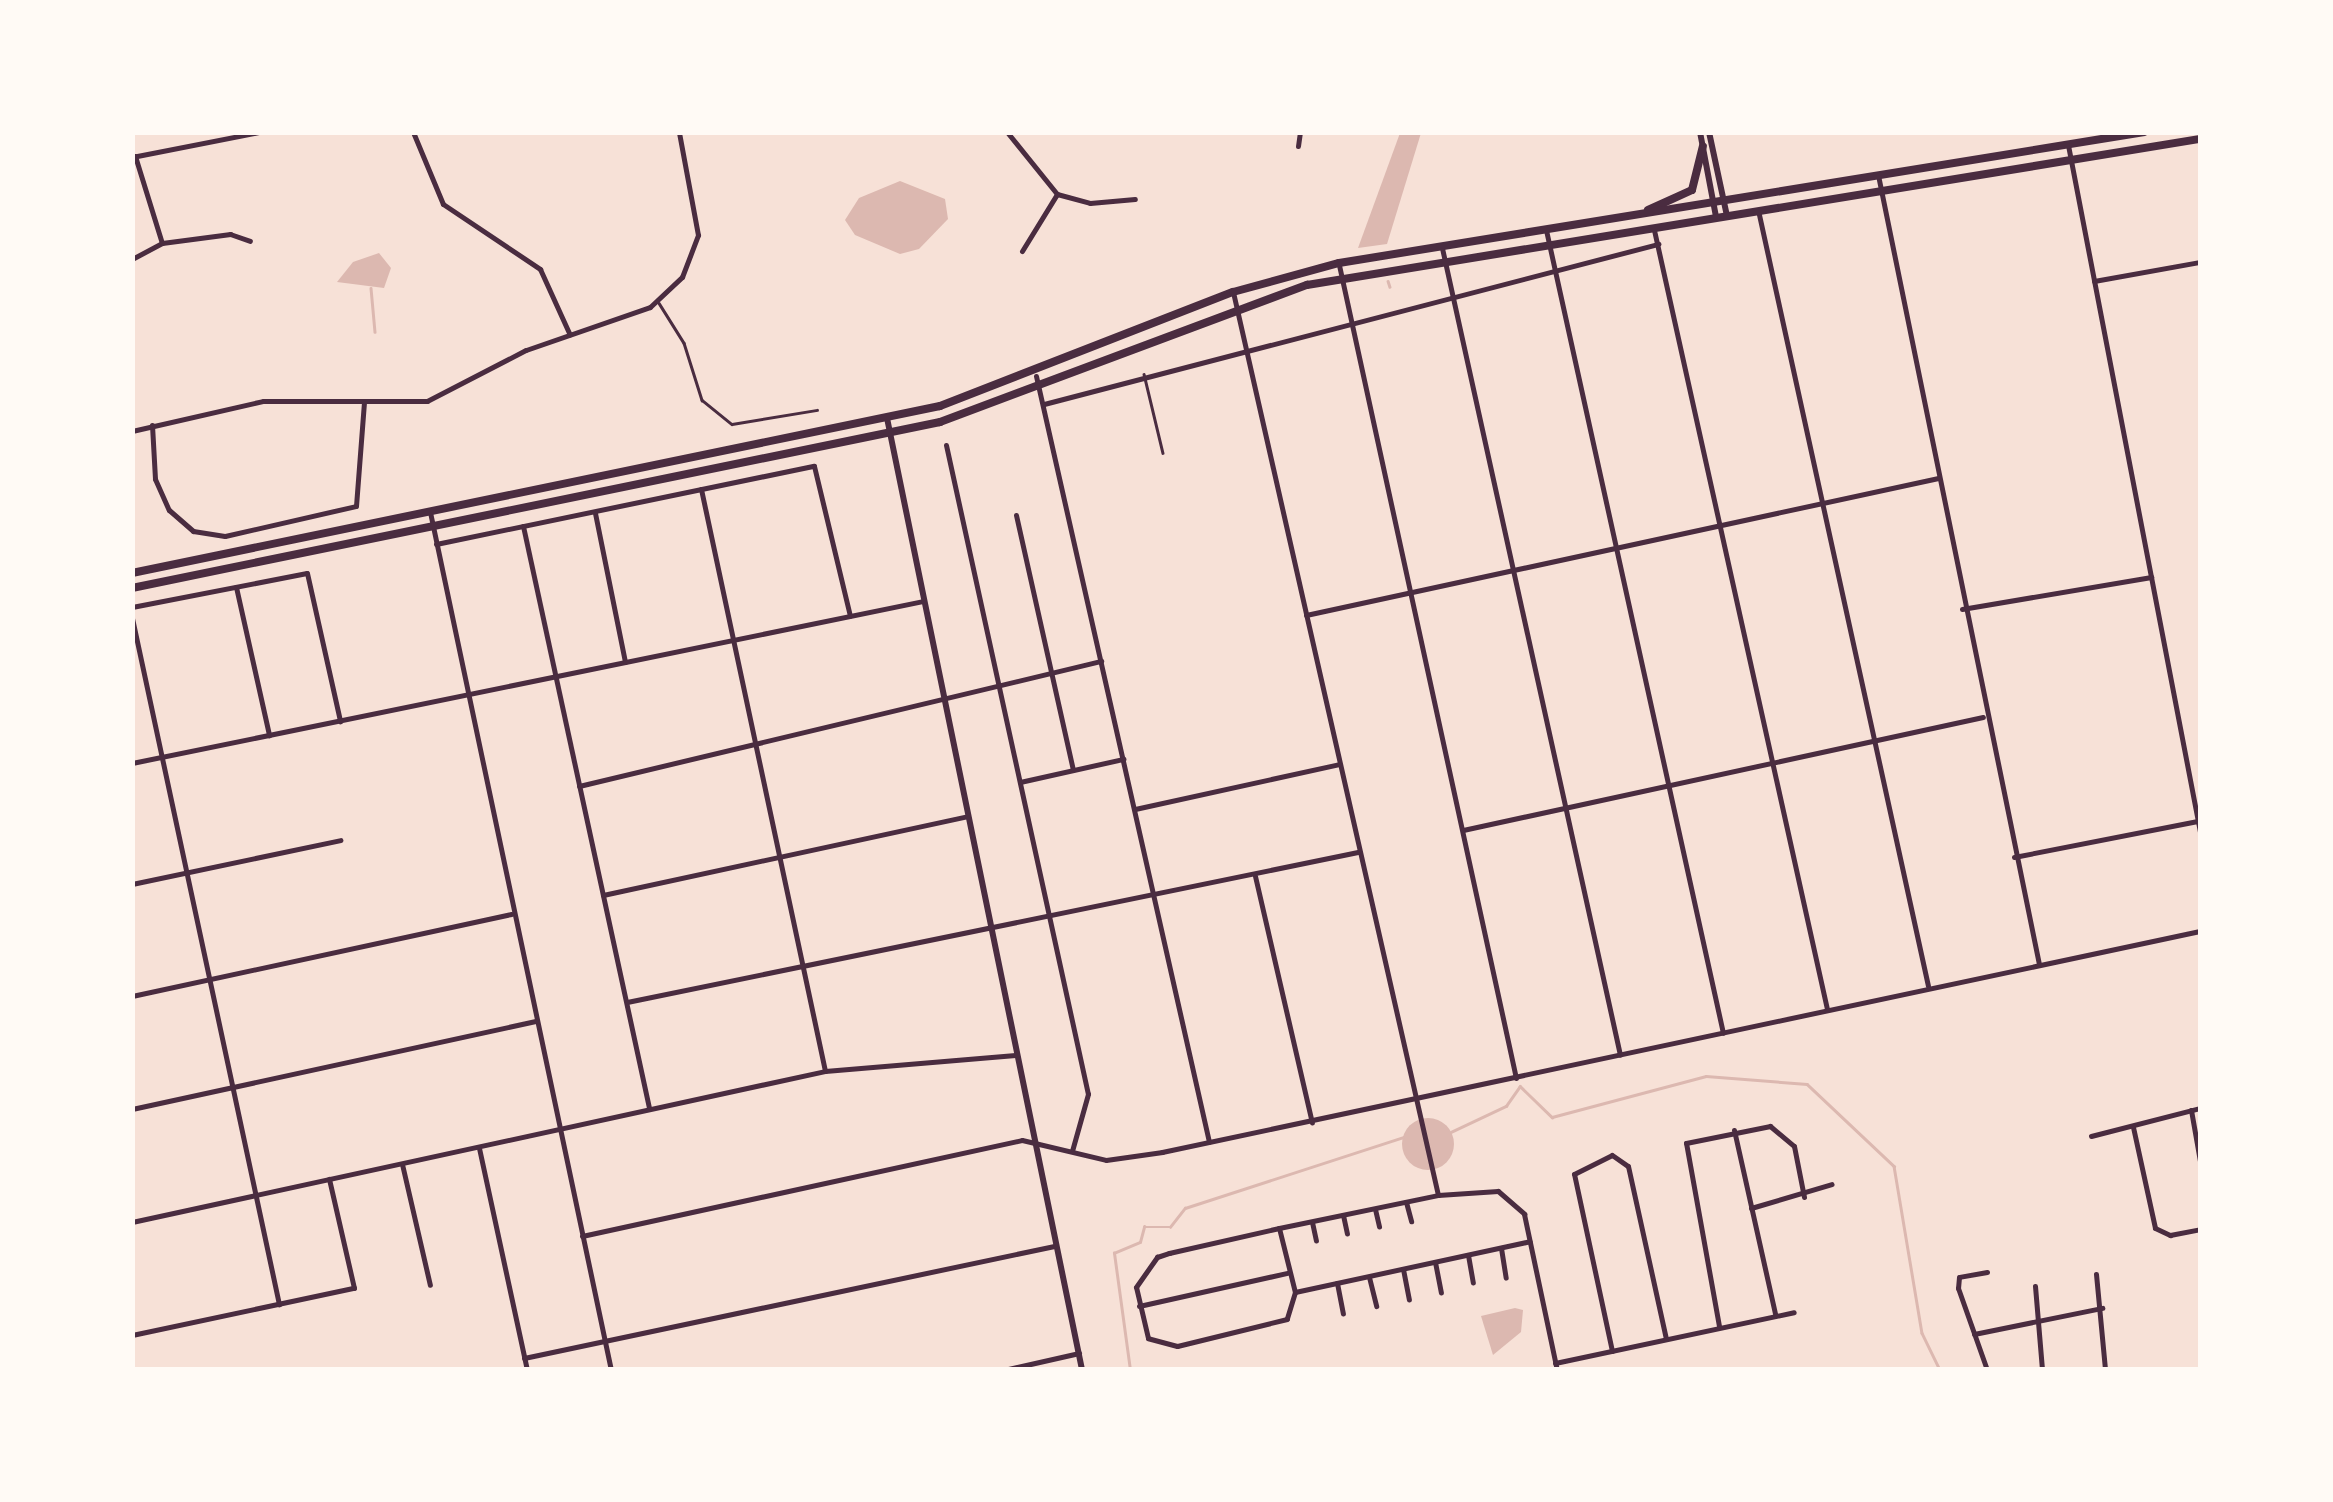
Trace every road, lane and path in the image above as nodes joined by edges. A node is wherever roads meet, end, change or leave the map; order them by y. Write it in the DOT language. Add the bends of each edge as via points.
graph roads {
  1 [pos="259,132"];
  2 [pos="413,132"];
  3 [pos="679,132"];
  4 [pos="1007,132"];
  5 [pos="1300,132"];
  6 [pos="1700,132"];
  7 [pos="1708,132"];
  8 [pos="2144,132"];
  9 [pos="2200,139"];
  10 [pos="2068,145"];
  11 [pos="1298,146"];
  12 [pos="1703,146"];
  13 [pos="134,157"];
  14 [pos="2071,159"];
  15 [pos="1878,176"];
  16 [pos="1882,190"];
  17 [pos="1057,194"];
  18 [pos="1135,199"];
  19 [pos="1719,202"];
  20 [pos="1758,210"];
  21 [pos="1639,214"];
  22 [pos="1727,216"];
  23 [pos="1716,217"];
  24 [pos="1654,227"];
  25 [pos="1545,229"];
  26 [pos="250,241"];
  27 [pos="162,242"];
  28 [pos="1549,244"];
  29 [pos="1658,244"];
  30 [pos="1442,246"];
  31 [pos="1022,251"];
  32 [pos="132,259"];
  33 [pos="1446,260"];
  34 [pos="2200,262"];
  35 [pos="1339,263"];
  36 [pos="1555,270"];
  37 [pos="1342,278"];
  38 [pos="2094,281"];
  39 [pos="1233,292"];
  40 [pos="1453,296"];
  41 [pos="658,302"];
  42 [pos="1237,306"];
  43 [pos="1351,322"];
  44 [pos="570,335"];
  45 [pos="1248,347"];
  46 [pos="1144,374"];
  47 [pos="1036,376"];
  48 [pos="1041,390"];
  49 [pos="364,402"];
  50 [pos="1044,404"];
  51 [pos="817,410"];
  52 [pos="887,418"];
  53 [pos="152,425"];
  54 [pos="132,431"];
  55 [pos="890,433"];
  56 [pos="946,445"];
  57 [pos="730,450"];
  58 [pos="1163,452"];
  59 [pos="732,465"];
  60 [pos="1938,478"];
  61 [pos="701,489"];
  62 [pos="1822,503"];
  63 [pos="430,512"];
  64 [pos="594,512"];
  65 [pos="1016,515"];
  66 [pos="1720,525"];
  67 [pos="522,526"];
  68 [pos="433,528"];
  69 [pos="436,544"];
  70 [pos="1616,548"];
  71 [pos="1514,570"];
  72 [pos="132,573"];
  73 [pos="2151,578"];
  74 [pos="236,586"];
  75 [pos="132,588"];
  76 [pos="1410,593"];
  77 [pos="923,602"];
  78 [pos="132,606"];
  79 [pos="1962,608"];
  80 [pos="850,616"];
  81 [pos="1306,616"];
  82 [pos="132,618"];
  83 [pos="732,640"];
  84 [pos="1102,661"];
  85 [pos="625,662"];
  86 [pos="1051,672"];
  87 [pos="553,677"];
  88 [pos="998,684"];
  89 [pos="464,695"];
  90 [pos="942,695"];
  91 [pos="1983,717"];
  92 [pos="340,720"];
  93 [pos="270,735"];
  94 [pos="1874,739"];
  95 [pos="755,748"];
  96 [pos="162,757"];
  97 [pos="1124,759"];
  98 [pos="1772,762"];
  99 [pos="132,763"];
  100 [pos="1339,764"];
  101 [pos="1073,770"];
  102 [pos="1020,782"];
  103 [pos="579,786"];
  104 [pos="1669,786"];
  105 [pos="1135,809"];
  106 [pos="1566,809"];
  107 [pos="967,816"];
  108 [pos="2198,821"];
  109 [pos="1462,830"];
  110 [pos="2200,832"];
  111 [pos="340,840"];
  112 [pos="1358,852"];
  113 [pos="778,854"];
  114 [pos="2014,856"];
  115 [pos="186,872"];
  116 [pos="1255,876"];
  117 [pos="132,884"];
  118 [pos="603,894"];
  119 [pos="1154,898"];
  120 [pos="512,914"];
  121 [pos="1050,921"];
  122 [pos="2200,931"];
  123 [pos="990,932"];
  124 [pos="802,963"];
  125 [pos="2039,964"];
  126 [pos="210,980"];
  127 [pos="1928,986"];
  128 [pos="132,996"];
  129 [pos="627,1002"];
  130 [pos="1827,1009"];
  131 [pos="536,1021"];
  132 [pos="1723,1033"];
  133 [pos="1015,1054"];
  134 [pos="1620,1055"];
  135 [pos="826,1070"];
  136 [pos="1516,1078"];
  137 [pos="233,1087"];
  138 [pos="1413,1100"];
  139 [pos="649,1108"];
  140 [pos="2200,1108"];
  141 [pos="132,1109"];
  142 [pos="2191,1110"];
  143 [pos="1312,1122"];
  144 [pos="2133,1127"];
  145 [pos="559,1129"];
  146 [pos="1734,1130"];
  147 [pos="2091,1136"];
  148 [pos="1209,1142"];
  149 [pos="1033,1143"];
  150 [pos="478,1147"];
  151 [pos="1072,1151"];
  152 [pos="2200,1161"];
  153 [pos="402,1164"];
  154 [pos="329,1179"];
  155 [pos="1832,1184"];
  156 [pos="1438,1195"];
  157 [pos="256,1196"];
  158 [pos="1804,1197"];
  159 [pos="1406,1202"];
  160 [pos="1376,1208"];
  161 [pos="1751,1208"];
  162 [pos="1344,1215"];
  163 [pos="1410,1221"];
  164 [pos="132,1222"];
  165 [pos="1312,1222"];
  166 [pos="1379,1227"];
  167 [pos="1279,1228"];
  168 [pos="2200,1229"];
  169 [pos="1347,1234"];
  170 [pos="582,1236"];
  171 [pos="1316,1241"];
  172 [pos="1530,1241"];
  173 [pos="1054,1246"];
  174 [pos="1501,1248"];
  175 [pos="1468,1256"];
  176 [pos="1435,1262"];
  177 [pos="1403,1269"];
  178 [pos="1287,1272"];
  179 [pos="1987,1272"];
  180 [pos="2096,1274"];
  181 [pos="1369,1277"];
  182 [pos="1506,1278"];
  183 [pos="1337,1284"];
  184 [pos="1473,1284"];
  185 [pos="430,1285"];
  186 [pos="2035,1286"];
  187 [pos="1295,1292"];
  188 [pos="1441,1292"];
  189 [pos="1409,1299"];
  190 [pos="279,1304"];
  191 [pos="1139,1306"];
  192 [pos="1376,1306"];
  193 [pos="2102,1308"];
  194 [pos="1794,1312"];
  195 [pos="1343,1313"];
  196 [pos="1774,1314"];
  197 [pos="2042,1320"];
  198 [pos="1720,1326"];
  199 [pos="1974,1334"];
  200 [pos="132,1335"];
  201 [pos="1666,1339"];
  202 [pos="606,1342"];
  203 [pos="1612,1351"];
  204 [pos="1079,1353"];
  205 [pos="524,1358"];
  206 [pos="1556,1366"];
  207 [pos="527,1370"];
  208 [pos="612,1370"];
  209 [pos="1004,1370"];
  210 [pos="1082,1370"];
  211 [pos="1987,1370"];
  212 [pos="2042,1370"];
  213 [pos="2105,1370"];
  1 -- 13 [label="street"];
  2 -- 44 [label="street" via="443,204 540,269"];
  3 -- 41 [label="street" via="698,235 682,278"];
  4 -- 17 [label="street"];
  5 -- 11 [label="street"];
  6 -- 12 [label="street"];
  7 -- 19 [label="street"];
  8 -- 10 [label="main road"];
  9 -- 14 [label="main road"];
  10 -- 14 [label="street"];
  10 -- 15 [label="main road"];
  12 -- 19 [label="street"];
  12 -- 21 [label="main road" via="1692,190"];
  13 -- 27 [label="street"];
  14 -- 16 [label="main road"];
  14 -- 38 [label="street"];
  15 -- 16 [label="street"];
  15 -- 19 [label="main road"];
  16 -- 20 [label="main road"];
  16 -- 60 [label="street"];
  17 -- 18 [label="street" via="1090,203"];
  17 -- 31 [label="street"];
  19 -- 21 [label="main road"];
  19 -- 22 [label="street"];
  19 -- 23 [label="street"];
  20 -- 22 [label="main road"];
  20 -- 62 [label="street"];
  21 -- 25 [label="main road"];
  22 -- 23 [label="main road"];
  23 -- 24 [label="main road"];
  24 -- 28 [label="main road"];
  24 -- 29 [label="street"];
  25 -- 28 [label="street"];
  25 -- 30 [label="main road"];
  26 -- 27 [label="street" via="230,234"];
  27 -- 32 [label="street"];
  28 -- 33 [label="main road"];
  28 -- 36 [label="street"];
  29 -- 36 [label="street"];
  29 -- 66 [label="street"];
  30 -- 33 [label="street"];
  30 -- 35 [label="main road"];
  33 -- 37 [label="main road"];
  33 -- 40 [label="street"];
  34 -- 38 [label="street"];
  35 -- 37 [label="street"];
  35 -- 39 [label="main road"];
  36 -- 40 [label="street"];
  36 -- 70 [label="street"];
  37 -- 42 [label="main road"];
  37 -- 43 [label="street"];
  38 -- 73 [label="street"];
  39 -- 42 [label="street"];
  39 -- 47 [label="main road"];
  40 -- 43 [label="street"];
  40 -- 71 [label="street"];
  41 -- 44 [label="street"];
  41 -- 51 [label="lane" via="713,412 740,427"];
  42 -- 45 [label="street"];
  42 -- 48 [label="main road"];
  43 -- 45 [label="street"];
  43 -- 76 [label="street"];
  44 -- 49 [label="street" via="438,398"];
  45 -- 46 [label="street"];
  45 -- 81 [label="street"];
  46 -- 50 [label="street"];
  46 -- 58 [label="lane"];
  47 -- 48 [label="street"];
  47 -- 52 [label="main road"];
  48 -- 50 [label="street"];
  48 -- 55 [label="main road"];
  49 -- 53 [label="street" via="251,403"];
  49 -- 53 [label="street" via="356,506 224,536 193,531 169,510 155,479"];
  50 -- 84 [label="street"];
  52 -- 55 [label="street"];
  52 -- 57 [label="main road"];
  53 -- 54 [label="street"];
  55 -- 59 [label="main road"];
  55 -- 77 [label="street"];
  56 -- 88 [label="street"];
  57 -- 59 [label="main road"];
  57 -- 63 [label="main road"];
  59 -- 68 [label="main road"];
  60 -- 62 [label="street"];
  60 -- 79 [label="street"];
  61 -- 64 [label="street"];
  61 -- 80 [label="street" via="821,472"];
  61 -- 83 [label="street"];
  62 -- 66 [label="street"];
  62 -- 94 [label="street"];
  63 -- 68 [label="street"];
  63 -- 72 [label="main road"];
  64 -- 67 [label="street"];
  64 -- 85 [label="street"];
  65 -- 86 [label="street"];
  66 -- 70 [label="street"];
  66 -- 98 [label="street"];
  67 -- 69 [label="street"];
  67 -- 87 [label="street"];
  68 -- 69 [label="street"];
  68 -- 75 [label="main road"];
  69 -- 89 [label="street"];
  70 -- 71 [label="street"];
  70 -- 104 [label="street"];
  71 -- 76 [label="street"];
  71 -- 106 [label="street"];
  73 -- 79 [label="street"];
  73 -- 108 [label="street"];
  74 -- 78 [label="street"];
  74 -- 92 [label="street" via="308,573"];
  74 -- 93 [label="street"];
  76 -- 81 [label="street"];
  76 -- 109 [label="street"];
  77 -- 80 [label="street"];
  77 -- 90 [label="street"];
  79 -- 91 [label="street"];
  80 -- 83 [label="street"];
  81 -- 100 [label="street"];
  82 -- 96 [label="street"];
  83 -- 85 [label="street"];
  83 -- 95 [label="street"];
  84 -- 86 [label="street"];
  84 -- 97 [label="street"];
  85 -- 87 [label="street"];
  86 -- 88 [label="street"];
  86 -- 101 [label="street"];
  87 -- 89 [label="street"];
  87 -- 103 [label="street"];
  88 -- 90 [label="street"];
  88 -- 102 [label="street"];
  89 -- 92 [label="street"];
  89 -- 120 [label="street"];
  90 -- 95 [label="street"];
  90 -- 107 [label="street"];
  91 -- 94 [label="street"];
  91 -- 114 [label="street"];
  92 -- 93 [label="street"];
  93 -- 96 [label="street"];
  94 -- 98 [label="street"];
  94 -- 127 [label="street"];
  95 -- 103 [label="street"];
  95 -- 113 [label="street"];
  96 -- 99 [label="street"];
  96 -- 115 [label="street"];
  97 -- 101 [label="street"];
  97 -- 105 [label="street"];
  98 -- 104 [label="street"];
  98 -- 130 [label="street"];
  100 -- 105 [label="street"];
  100 -- 112 [label="street"];
  101 -- 102 [label="street"];
  102 -- 121 [label="street"];
  103 -- 118 [label="street"];
  104 -- 106 [label="street"];
  104 -- 132 [label="street"];
  105 -- 119 [label="street"];
  106 -- 109 [label="street"];
  106 -- 134 [label="street"];
  107 -- 113 [label="street"];
  107 -- 123 [label="street"];
  108 -- 110 [label="street"];
  108 -- 114 [label="street"];
  109 -- 136 [label="street"];
  111 -- 115 [label="street"];
  112 -- 116 [label="street"];
  112 -- 138 [label="street"];
  113 -- 118 [label="street"];
  113 -- 124 [label="street"];
  114 -- 125 [label="street"];
  115 -- 117 [label="street"];
  115 -- 126 [label="street"];
  116 -- 119 [label="street"];
  116 -- 143 [label="street"];
  118 -- 129 [label="street"];
  119 -- 121 [label="street"];
  119 -- 148 [label="street"];
  120 -- 126 [label="street"];
  120 -- 131 [label="street"];
  121 -- 123 [label="street"];
  121 -- 151 [label="street" via="1088,1098"];
  122 -- 125 [label="street"];
  123 -- 124 [label="street"];
  123 -- 133 [label="street"];
  124 -- 129 [label="street"];
  124 -- 135 [label="street"];
  125 -- 127 [label="street"];
  126 -- 128 [label="street"];
  126 -- 137 [label="street"];
  127 -- 130 [label="street"];
  129 -- 139 [label="street"];
  130 -- 132 [label="street"];
  131 -- 137 [label="street"];
  131 -- 145 [label="street"];
  132 -- 134 [label="street"];
  133 -- 135 [label="street"];
  133 -- 149 [label="street"];
  134 -- 136 [label="street"];
  135 -- 139 [label="street"];
  136 -- 138 [label="street"];
  137 -- 141 [label="street"];
  137 -- 157 [label="street"];
  138 -- 143 [label="street"];
  138 -- 156 [label="street"];
  139 -- 145 [label="street"];
  140 -- 142 [label="street"];
  142 -- 144 [label="street"];
  142 -- 152 [label="street"];
  143 -- 148 [label="street"];
  144 -- 147 [label="street"];
  144 -- 168 [label="street" via="2156,1228 2170,1236"];
  145 -- 150 [label="street"];
  145 -- 170 [label="street"];
  146 -- 158 [label="street" via="1764,1124 1792,1141"];
  146 -- 161 [label="street"];
  146 -- 198 [label="street" via="1683,1148"];
  148 -- 151 [label="street" via="1118,1160"];
  149 -- 151 [label="street"];
  149 -- 170 [label="street"];
  149 -- 173 [label="street"];
  150 -- 153 [label="street"];
  150 -- 205 [label="street"];
  153 -- 154 [label="street"];
  153 -- 185 [label="street"];
  154 -- 157 [label="street"];
  154 -- 190 [label="street" via="354,1288"];
  155 -- 158 [label="street"];
  156 -- 159 [label="street"];
  156 -- 172 [label="street" via="1508,1194"];
  157 -- 164 [label="street"];
  157 -- 190 [label="street"];
  158 -- 161 [label="street"];
  159 -- 160 [label="street"];
  159 -- 163 [label="street"];
  160 -- 162 [label="street"];
  160 -- 166 [label="street"];
  161 -- 196 [label="street"];
  162 -- 165 [label="street"];
  162 -- 169 [label="street"];
  165 -- 167 [label="street"];
  165 -- 171 [label="street"];
  167 -- 178 [label="street"];
  167 -- 191 [label="street" via="1157,1257 1138,1279"];
  170 -- 202 [label="street"];
  172 -- 174 [label="street"];
  172 -- 206 [label="street"];
  173 -- 202 [label="street"];
  173 -- 204 [label="street"];
  174 -- 175 [label="street"];
  174 -- 182 [label="street"];
  175 -- 176 [label="street"];
  175 -- 184 [label="street"];
  176 -- 177 [label="street"];
  176 -- 188 [label="street"];
  177 -- 181 [label="street"];
  177 -- 189 [label="street"];
  178 -- 187 [label="street"];
  178 -- 191 [label="street"];
  179 -- 199 [label="street" via="1959,1278"];
  180 -- 193 [label="street"];
  181 -- 183 [label="street"];
  181 -- 192 [label="street"];
  183 -- 187 [label="street"];
  183 -- 195 [label="street"];
  186 -- 197 [label="street"];
  187 -- 191 [label="street" via="1282,1322 1166,1347 1148,1338"];
  190 -- 200 [label="street"];
  193 -- 197 [label="street"];
  193 -- 213 [label="street"];
  194 -- 196 [label="street"];
  196 -- 198 [label="street"];
  197 -- 199 [label="street"];
  197 -- 212 [label="street"];
  198 -- 201 [label="street"];
  199 -- 211 [label="street"];
  201 -- 203 [label="street"];
  201 -- 203 [label="street" via="1628,1166 1612,1156 1574,1174"];
  202 -- 205 [label="street"];
  202 -- 208 [label="street"];
  203 -- 206 [label="street"];
  204 -- 209 [label="street"];
  204 -- 210 [label="street"];
  205 -- 207 [label="street"];
}
